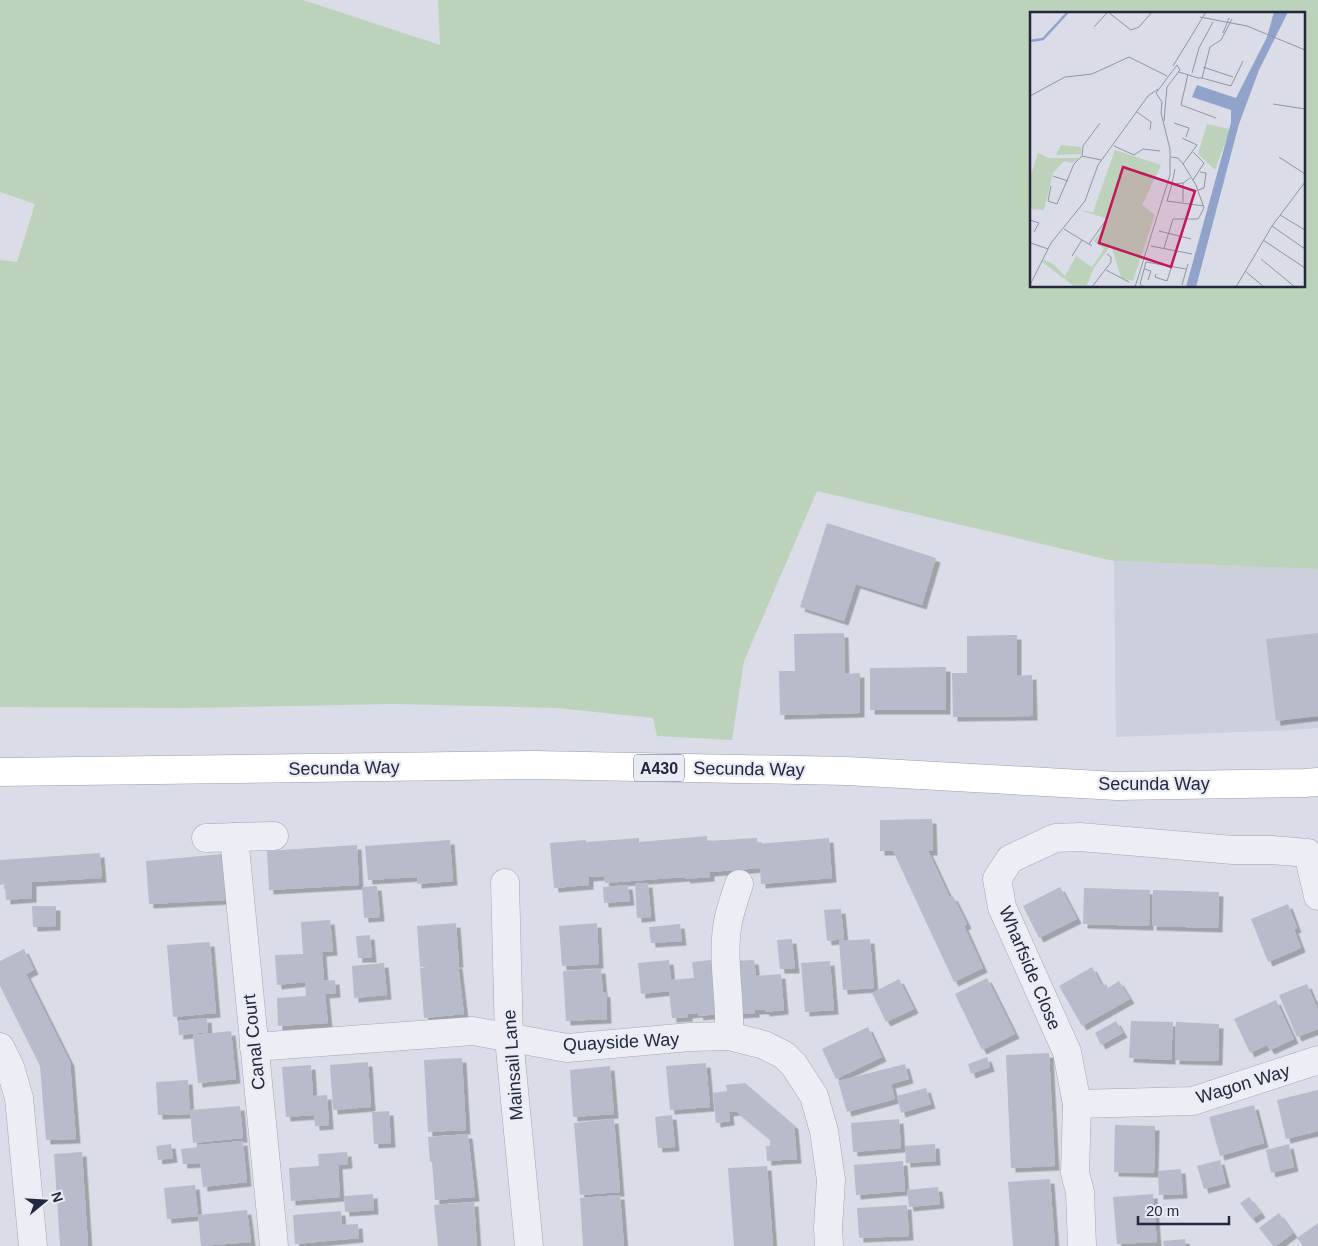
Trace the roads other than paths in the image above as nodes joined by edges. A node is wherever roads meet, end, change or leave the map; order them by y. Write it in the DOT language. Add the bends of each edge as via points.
graph roads {
  1 [pos="0,772"];
  2 [pos="1318,782"];
  3 [pos="274,836"];
  4 [pos="234,837"];
  5 [pos="206,838"];
  6 [pos="1313,851"];
  7 [pos="505,883"];
  8 [pos="739,884"];
  9 [pos="1318,896"];
  10 [pos="730,1036"];
  11 [pos="509,1038"];
  12 [pos="0,1047"];
  13 [pos="254,1047"];
  14 [pos="1318,1060"];
  15 [pos="1077,1104"];
  16 [pos="33,1246"];
  17 [pos="274,1246"];
  18 [pos="529,1246"];
  19 [pos="829,1246"];
  20 [pos="1082,1246"];
  1 -- 2 [label="main road, Secunda Way / A430" via="534,765 847,771 1117,786"];
  3 -- 4 [label="street"];
  4 -- 5 [label="street"];
  4 -- 13 [label="street, Canal Court"];
  6 -- 9 [label="street, Wharfside Close"];
  6 -- 15 [label="street, Wharfside Close" via="1233,850 1080,837 1055,838 1010,859 997,879 1002,906 1067,1052"];
  7 -- 11 [label="street, Mainsail Lane"];
  8 -- 10 [label="street" via="728,922 725,958"];
  10 -- 11 [label="street, Quayside Way" via="567,1048"];
  10 -- 19 [label="street, Quayside Way" via="764,1045 784,1055 814,1096 824,1132 831,1180"];
  11 -- 13 [label="street, Quayside Way" via="473,1031"];
  11 -- 18 [label="street, Mainsail Lane"];
  12 -- 16 [label="street" via="19,1098"];
  13 -- 17 [label="street, Canal Court"];
  14 -- 15 [label="street, Wagon Way" via="1193,1101"];
  15 -- 20 [label="street, Wharfside Close" via="1074,1173 1080,1192"];
}
